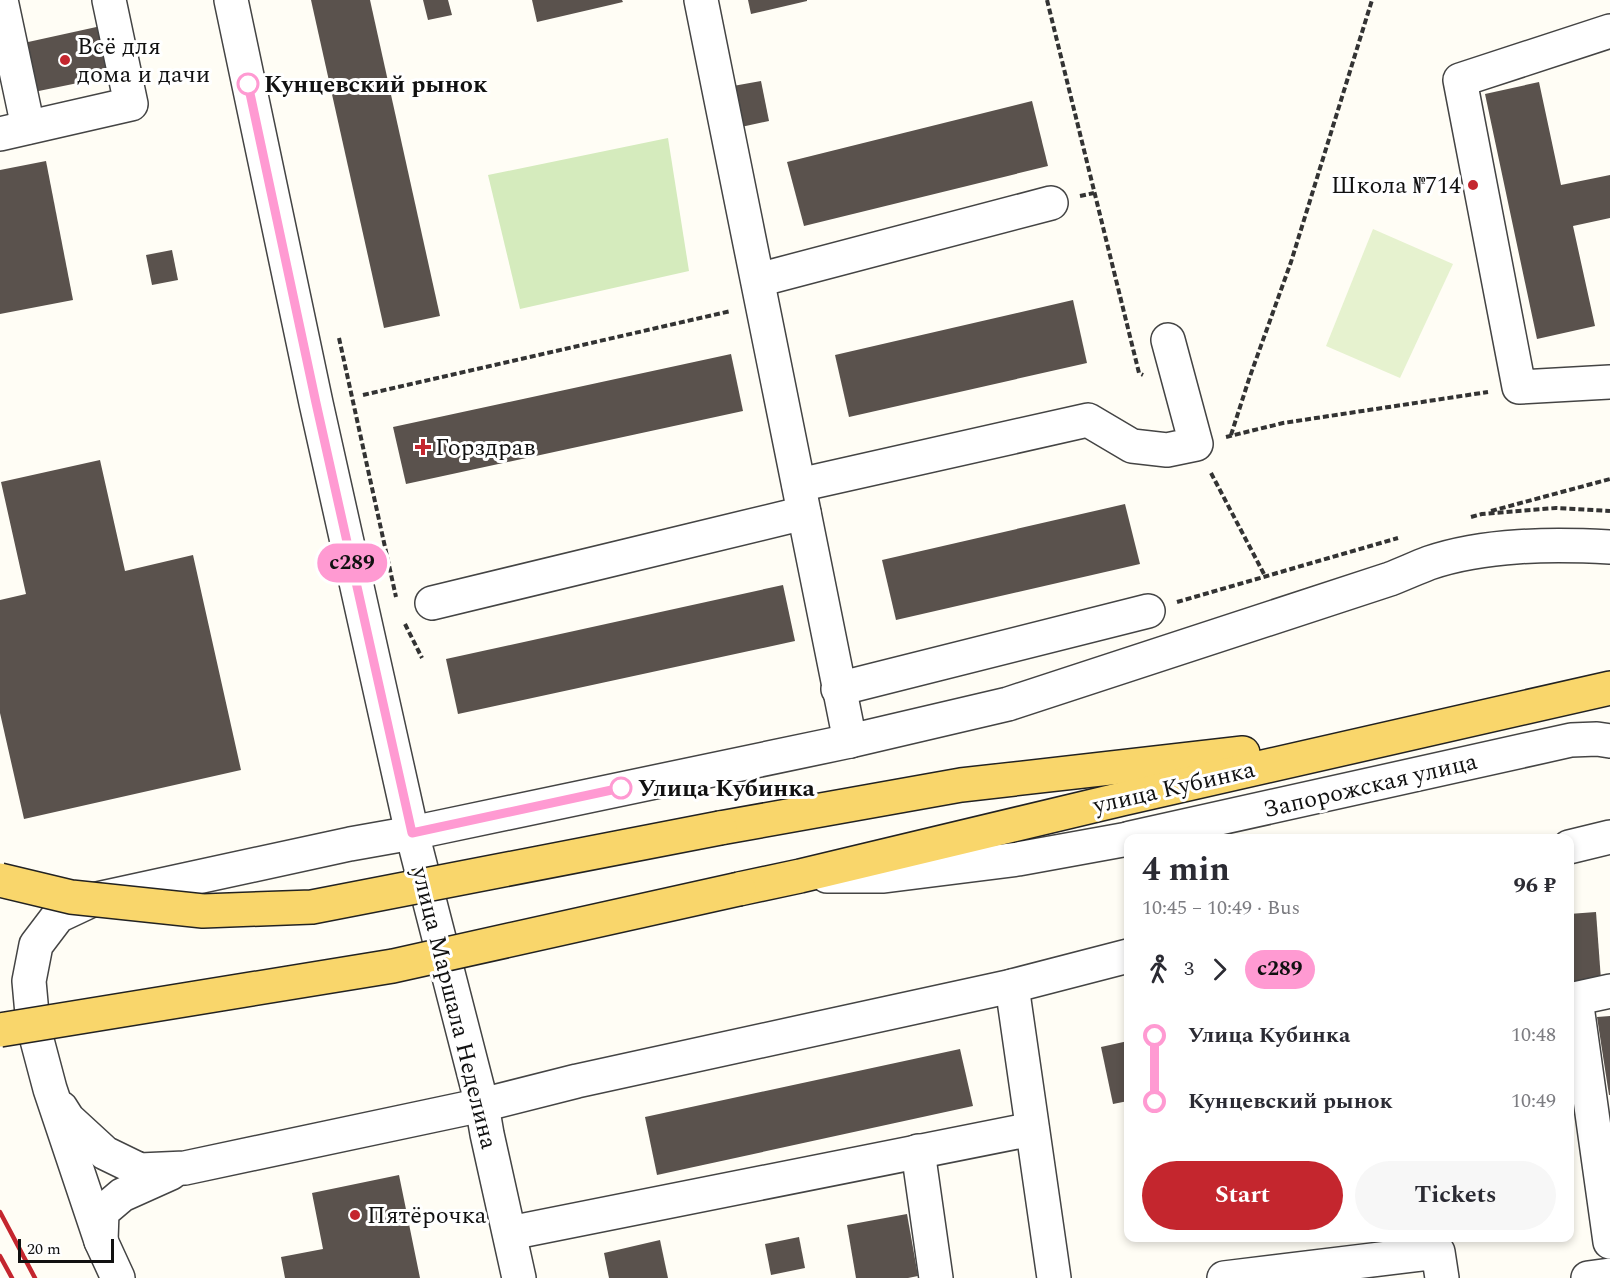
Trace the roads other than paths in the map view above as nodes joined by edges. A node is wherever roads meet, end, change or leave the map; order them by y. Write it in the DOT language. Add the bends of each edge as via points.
graph roads {
  1 [pos="1,0"];
  2 [pos="109,0"];
  3 [pos="231,0"];
  4 [pos="701,0"];
  5 [pos="1610,31"];
  6 [pos="14,130"];
  7 [pos="1052,203"];
  8 [pos="760,292"];
  9 [pos="1168,340"];
  10 [pos="1610,382"];
  11 [pos="801,499"];
  12 [pos="1610,547"];
  13 [pos="432,603"];
  14 [pos="1148,611"];
  15 [pos="1610,688"];
  16 [pos="838,689"];
  17 [pos="1408,734"];
  18 [pos="850,741"];
  19 [pos="1610,741"];
  20 [pos="412,833"];
  21 [pos="1151,834"];
  22 [pos="1610,837"];
  23 [pos="1124,840"];
  24 [pos="1574,846"];
  25 [pos="800,876"];
  26 [pos="0,880"];
  27 [pos="1124,957"];
  28 [pos="1012,986"];
  29 [pos="1610,991"];
  30 [pos="1574,1000"];
  31 [pos="1574,1013"];
  32 [pos="0,1030"];
  33 [pos="50,1089"];
  34 [pos="482,1105"];
  35 [pos="1032,1129"];
  36 [pos="918,1151"];
  37 [pos="185,1168"];
  38 [pos="510,1233"];
  39 [pos="101,1241"];
  40 [pos="1610,1242"];
  41 [pos="1610,1275"];
  42 [pos="118,1278"];
  43 [pos="519,1278"];
  44 [pos="936,1278"];
  45 [pos="1054,1278"];
  46 [pos="1224,1278"];
  47 [pos="1442,1278"];
  48 [pos="1588,1278"];
  1 -- 6 [label="street"];
  2 -- 6 [label="street" via="131,104"];
  3 -- 20 [label="street, улица Маршала Неделина"];
  4 -- 8 [label="street"];
  5 -- 10 [label="street" via="1460,80 1519,387"];
  7 -- 8 [label="street"];
  8 -- 11 [label="street"];
  9 -- 11 [label="street" via="1196,444 1167,450 1132,446 1088,420"];
  11 -- 13 [label="street"];
  11 -- 16 [label="street"];
  12 -- 18 [label="street" via="1531,546 1430,563 1008,704"];
  14 -- 16 [label="street"];
  15 -- 17 [label="main road, улица Кубинка"];
  16 -- 18 [label="street"];
  17 -- 25 [label="main road, улица Кубинка"];
  17 -- 26 [label="main road, bridge" via="961,785 312,907 203,911 70,897"];
  18 -- 20 [label="street"];
  19 -- 21 [label="street, Запорожская улица" via="1571,740"];
  20 -- 33 [label="street" via="92,900 58,916 36,945 29,981 33,1025"];
  20 -- 34 [label="street, улица Маршала Неделина"];
  22 -- 24 [label="street"];
  23 -- 25 [label="street, Запорожская улица" via="1018,859 884,876"];
  25 -- 32 [label="main road, улица Кубинка, bridge" via="393,966"];
  27 -- 28 [label="street"];
  28 -- 34 [label="street"];
  28 -- 35 [label="street"];
  29 -- 30 [label="street"];
  31 -- 40 [label="street"];
  33 -- 37 [label="street" via="68,1119 105,1152 140,1170"];
  33 -- 39 [label="street"];
  34 -- 37 [label="street"];
  34 -- 38 [label="street, улица Маршала Неделина"];
  35 -- 36 [label="street"];
  35 -- 45 [label="street"];
  36 -- 38 [label="street"];
  36 -- 44 [label="street"];
  37 -- 39 [label="street" via="122,1195 102,1212"];
  38 -- 43 [label="street, улица Маршала Неделина"];
  39 -- 42 [label="street"];
  41 -- 48 [label="street"];
  46 -- 47 [label="street" via="1438,1252"];
}
